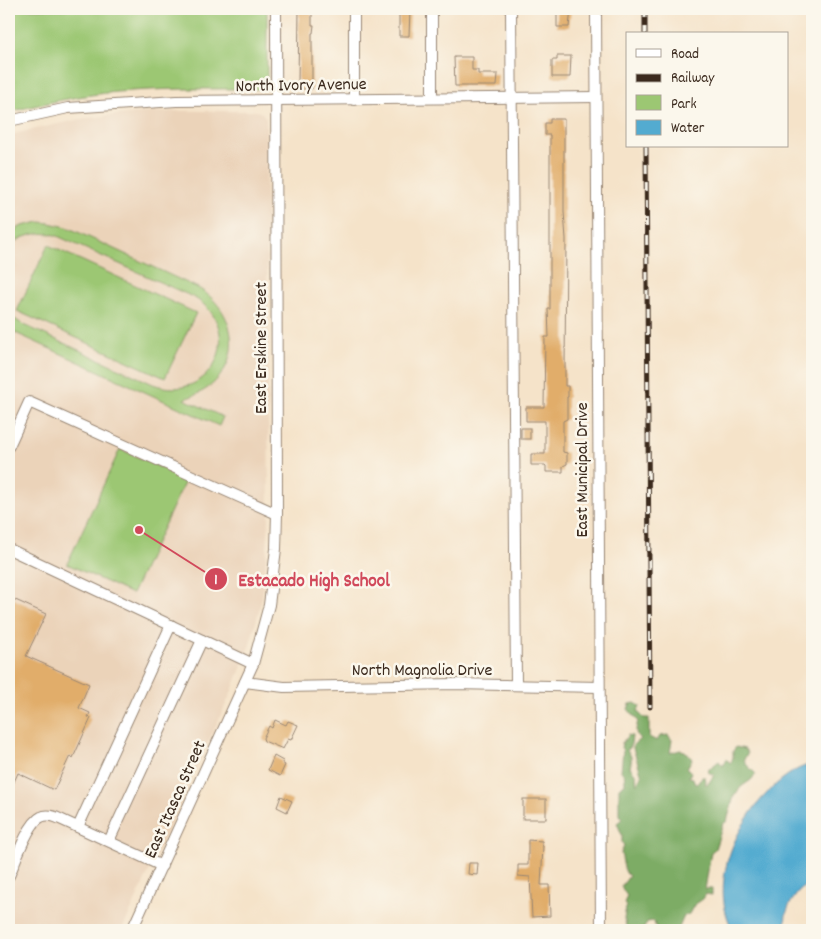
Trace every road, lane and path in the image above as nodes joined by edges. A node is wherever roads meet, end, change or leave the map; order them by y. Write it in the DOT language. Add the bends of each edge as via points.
graph roads {
  1 [pos="276,9"];
  2 [pos="354,9"];
  3 [pos="432,9"];
  4 [pos="512,9"];
  5 [pos="596,9"];
  6 [pos="596,97"];
  7 [pos="432,98"];
  8 [pos="512,98"];
  9 [pos="354,100"];
  10 [pos="276,101"];
  11 [pos="9,120"];
  12 [pos="9,446"];
  13 [pos="277,514"];
  14 [pos="9,549"];
  15 [pos="171,625"];
  16 [pos="202,640"];
  17 [pos="253,664"];
  18 [pos="245,682"];
  19 [pos="516,685"];
  20 [pos="599,687"];
  21 [pos="78,827"];
  22 [pos="109,841"];
  23 [pos="162,866"];
  24 [pos="9,876"];
  25 [pos="132,930"];
  26 [pos="601,930"];
  1 -- 10 [label="street, East Erskine Street"];
  2 -- 9 [label="street"];
  3 -- 7 [label="street"];
  4 -- 8 [label="street"];
  5 -- 6 [label="street, East Municipal Drive"];
  6 -- 8 [label="street, North Ivory Avenue"];
  6 -- 20 [label="street, East Municipal Drive"];
  7 -- 8 [label="street, North Ivory Avenue"];
  7 -- 9 [label="street, North Ivory Avenue"];
  8 -- 19 [label="street"];
  9 -- 10 [label="street, North Ivory Avenue"];
  10 -- 11 [label="street, North Ivory Avenue" via="116,104 68,108"];
  10 -- 13 [label="street, East Erskine Street"];
  12 -- 13 [label="street" via="29,402"];
  13 -- 17 [label="street, East Erskine Street" via="269,605"];
  14 -- 15 [label="street"];
  15 -- 16 [label="street"];
  15 -- 21 [label="street"];
  16 -- 17 [label="street"];
  16 -- 22 [label="street"];
  17 -- 18 [label="street, East Erskine Street"];
  18 -- 19 [label="street, North Magnolia Drive" via="284,687"];
  18 -- 23 [label="street, East Itasca Street"];
  19 -- 20 [label="street, North Magnolia Drive"];
  20 -- 26 [label="street, East Municipal Drive"];
  21 -- 22 [label="street"];
  21 -- 24 [label="street" via="55,816 38,818"];
  22 -- 23 [label="street"];
  23 -- 25 [label="street, East Itasca Street"];
}
